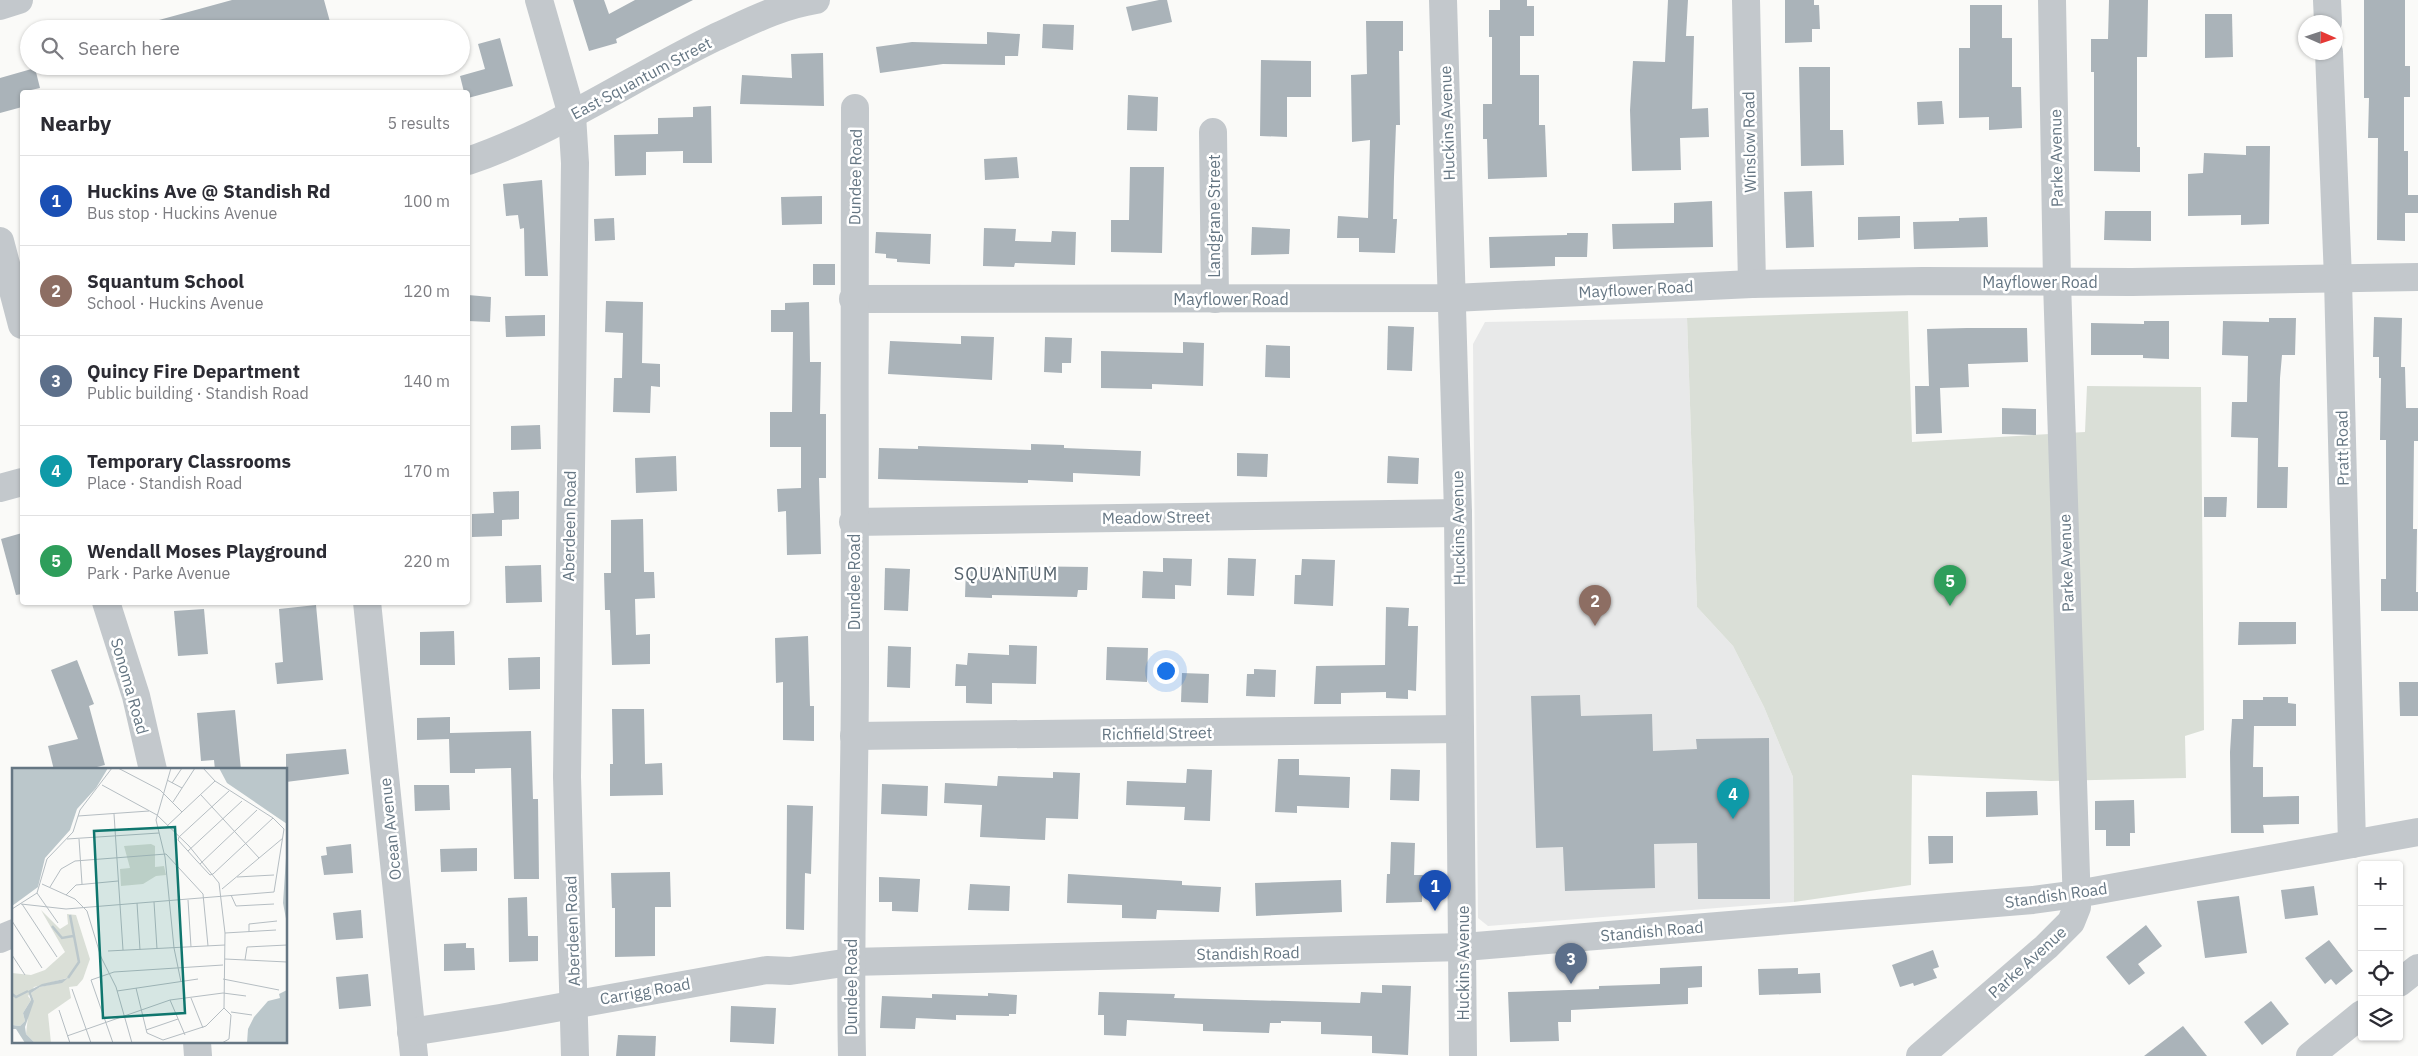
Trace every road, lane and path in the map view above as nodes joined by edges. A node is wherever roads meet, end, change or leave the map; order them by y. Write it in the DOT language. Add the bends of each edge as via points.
graph roads {
  1 [pos="19,0"];
  2 [pos="539,0"];
  3 [pos="816,0"];
  4 [pos="1443,0"];
  5 [pos="1746,0"];
  6 [pos="2052,0"];
  7 [pos="2327,0"];
  8 [pos="0,6"];
  9 [pos="2328,15"];
  10 [pos="2329,60"];
  11 [pos="855,108"];
  12 [pos="572,115"];
  13 [pos="1213,132"];
  14 [pos="470,159"];
  15 [pos="7,252"];
  16 [pos="2418,277"];
  17 [pos="2338,280"];
  18 [pos="2057,282"];
  19 [pos="1752,284"];
  20 [pos="1453,298"];
  21 [pos="853,299"];
  22 [pos="1214,299"];
  23 [pos="20,315"];
  24 [pos="20,483"];
  25 [pos="0,488"];
  26 [pos="1458,513"];
  27 [pos="853,522"];
  28 [pos="107,605"];
  29 [pos="367,605"];
  30 [pos="1460,729"];
  31 [pos="854,736"];
  32 [pos="153,768"];
  33 [pos="2418,832"];
  34 [pos="2352,844"];
  35 [pos="2077,894"];
  36 [pos="12,934"];
  37 [pos="0,939"];
  38 [pos="1464,947"];
  39 [pos="850,962"];
  40 [pos="2418,968"];
  41 [pos="2403,980"];
  42 [pos="575,1004"];
  43 [pos="2358,1017"];
  44 [pos="412,1044"];
  45 [pos="575,1056"];
  46 [pos="852,1056"];
  47 [pos="1463,1056"];
  48 [pos="1920,1056"];
  49 [pos="2310,1056"];
  1 -- 8 [label="street"];
  2 -- 12 [label="street, Aberdeen Road"];
  3 -- 12 [label="street, East Squantum Street" via="751,19 646,72"];
  4 -- 20 [label="street, Huckins Avenue"];
  5 -- 19 [label="street, Winslow Road"];
  6 -- 18 [label="street, Parke Avenue"];
  7 -- 9 [label="street"];
  10 -- 17 [label="street, Pratt Road"];
  11 -- 21 [label="street, Dundee Road"];
  12 -- 14 [label="street, East Squantum Street" via="526,138"];
  12 -- 42 [label="street, Aberdeen Road" via="576,163 567,777"];
  13 -- 22 [label="street, Landgrane Street"];
  15 -- 23 [label="street"];
  16 -- 17 [label="street, Mayflower Road"];
  17 -- 18 [label="street, Mayflower Road"];
  17 -- 34 [label="street, Pratt Road"];
  18 -- 19 [label="street, Mayflower Road"];
  18 -- 35 [label="street, Parke Avenue"];
  19 -- 20 [label="street, Mayflower Road"];
  20 -- 22 [label="street, Mayflower Road"];
  20 -- 26 [label="street, Huckins Avenue"];
  21 -- 22 [label="street, Mayflower Road"];
  21 -- 27 [label="street, Dundee Road"];
  24 -- 25 [label="street"];
  26 -- 27 [label="street, Meadow Street"];
  26 -- 30 [label="street, Huckins Avenue"];
  27 -- 31 [label="street, Dundee Road"];
  28 -- 32 [label="street, Sonoma Road" via="136,696"];
  29 -- 44 [label="street, Ocean Avenue"];
  30 -- 31 [label="street, Richfield Street"];
  30 -- 38 [label="street, Huckins Avenue"];
  31 -- 39 [label="street, Dundee Road"];
  33 -- 34 [label="street, Standish Road"];
  34 -- 35 [label="street, Standish Road"];
  35 -- 38 [label="street, Standish Road"];
  35 -- 48 [label="street, Parke Avenue" via="2077,907 2071,922 2053,941"];
  36 -- 37 [label="street"];
  38 -- 39 [label="street, Standish Road"];
  38 -- 47 [label="street, Huckins Avenue"];
  39 -- 42 [label="street, Carrigg Road" via="790,971 767,970"];
  39 -- 46 [label="street, Dundee Road"];
  40 -- 41 [label="street"];
  42 -- 44 [label="street, Carrigg Road" via="500,1018"];
  42 -- 45 [label="street, Aberdeen Road"];
  43 -- 49 [label="street"];
}
